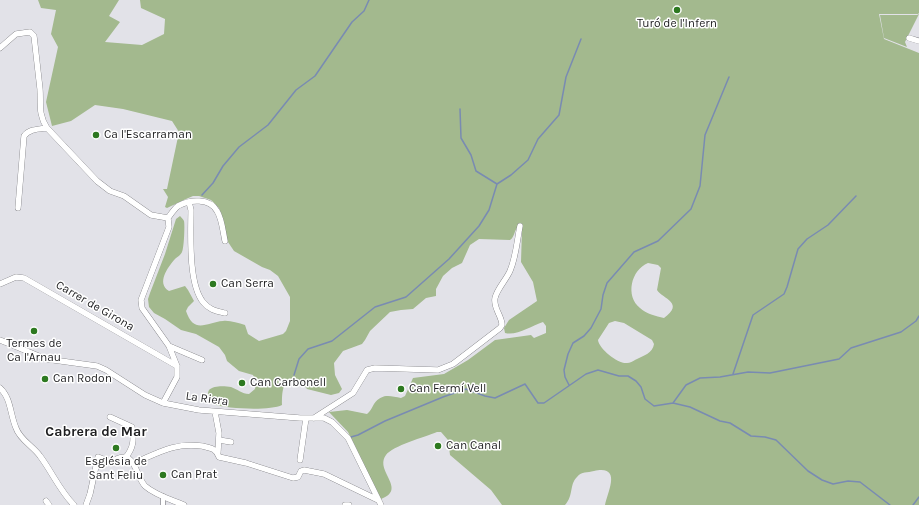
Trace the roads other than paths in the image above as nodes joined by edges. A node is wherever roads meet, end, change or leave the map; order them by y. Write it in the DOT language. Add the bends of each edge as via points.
graph roads {
  1 [pos="908,38"];
  2 [pos="919,41"];
  3 [pos="0,48"];
  4 [pos="47,128"];
  5 [pos="189,202"];
  6 [pos="18,208"];
  7 [pos="168,218"];
  8 [pos="520,226"];
  9 [pos="225,242"];
  10 [pos="0,284"];
  11 [pos="225,313"];
  12 [pos="0,340"];
  13 [pos="169,346"];
  14 [pos="202,360"];
  15 [pos="177,366"];
  16 [pos="0,388"];
  17 [pos="163,403"];
  18 [pos="215,412"];
  19 [pos="110,417"];
  20 [pos="306,418"];
  21 [pos="314,418"];
  22 [pos="219,440"];
  23 [pos="231,442"];
  24 [pos="218,452"];
  25 [pos="125,458"];
  26 [pos="300,460"];
  27 [pos="134,463"];
  28 [pos="163,496"];
  29 [pos="380,503"];
  30 [pos="74,505"];
  31 [pos="86,505"];
  32 [pos="163,505"];
  33 [pos="184,505"];
  34 [pos="345,505"];
  35 [pos="349,505"];
  1 -- 2 [label="street"];
  3 -- 4 [label="street" via="16,34 30,32 34,36 40,109"];
  4 -- 6 [label="street" via="30,131 24,136"];
  4 -- 7 [label="street" via="86,170 110,191 124,196 152,215"];
  5 -- 7 [label="street" via="179,206"];
  5 -- 9 [label="street" via="198,200 214,207 218,212"];
  5 -- 11 [label="street" via="192,266 197,290 203,303 213,310"];
  7 -- 13 [label="street" via="169,227 141,300 142,308"];
  8 -- 21 [label="street" via="515,257 495,298 502,321 500,328 453,364 438,370 368,370 353,392"];
  10 -- 15 [label="street, Carrer de Girona" via="24,278"];
  12 -- 17 [label="street, La Riera" via="46,359 97,366"];
  13 -- 14 [label="street"];
  13 -- 15 [label="street"];
  15 -- 17 [label="street" via="177,377"];
  16 -- 30 [label="street" via="7,396 20,436 40,456"];
  17 -- 18 [label="street, La Riera"];
  18 -- 20 [label="street, La Riera"];
  18 -- 22 [label="street"];
  19 -- 25 [label="street" via="132,427 133,446"];
  20 -- 21 [label="street, La Riera"];
  20 -- 26 [label="street"];
  21 -- 29 [label="street, La Riera" via="324,418 332,422 348,438"];
  22 -- 23 [label="street"];
  22 -- 24 [label="street"];
  24 -- 27 [label="street" via="213,448 183,445"];
  24 -- 29 [label="street" via="219,457 293,478 298,477 304,470 324,474"];
  25 -- 27 [label="street"];
  25 -- 31 [label="street" via="111,462 98,456"];
  27 -- 28 [label="street" via="144,485"];
  28 -- 32 [label="street"];
  28 -- 33 [label="street"];
  34 -- 35 [label="street"];
}
